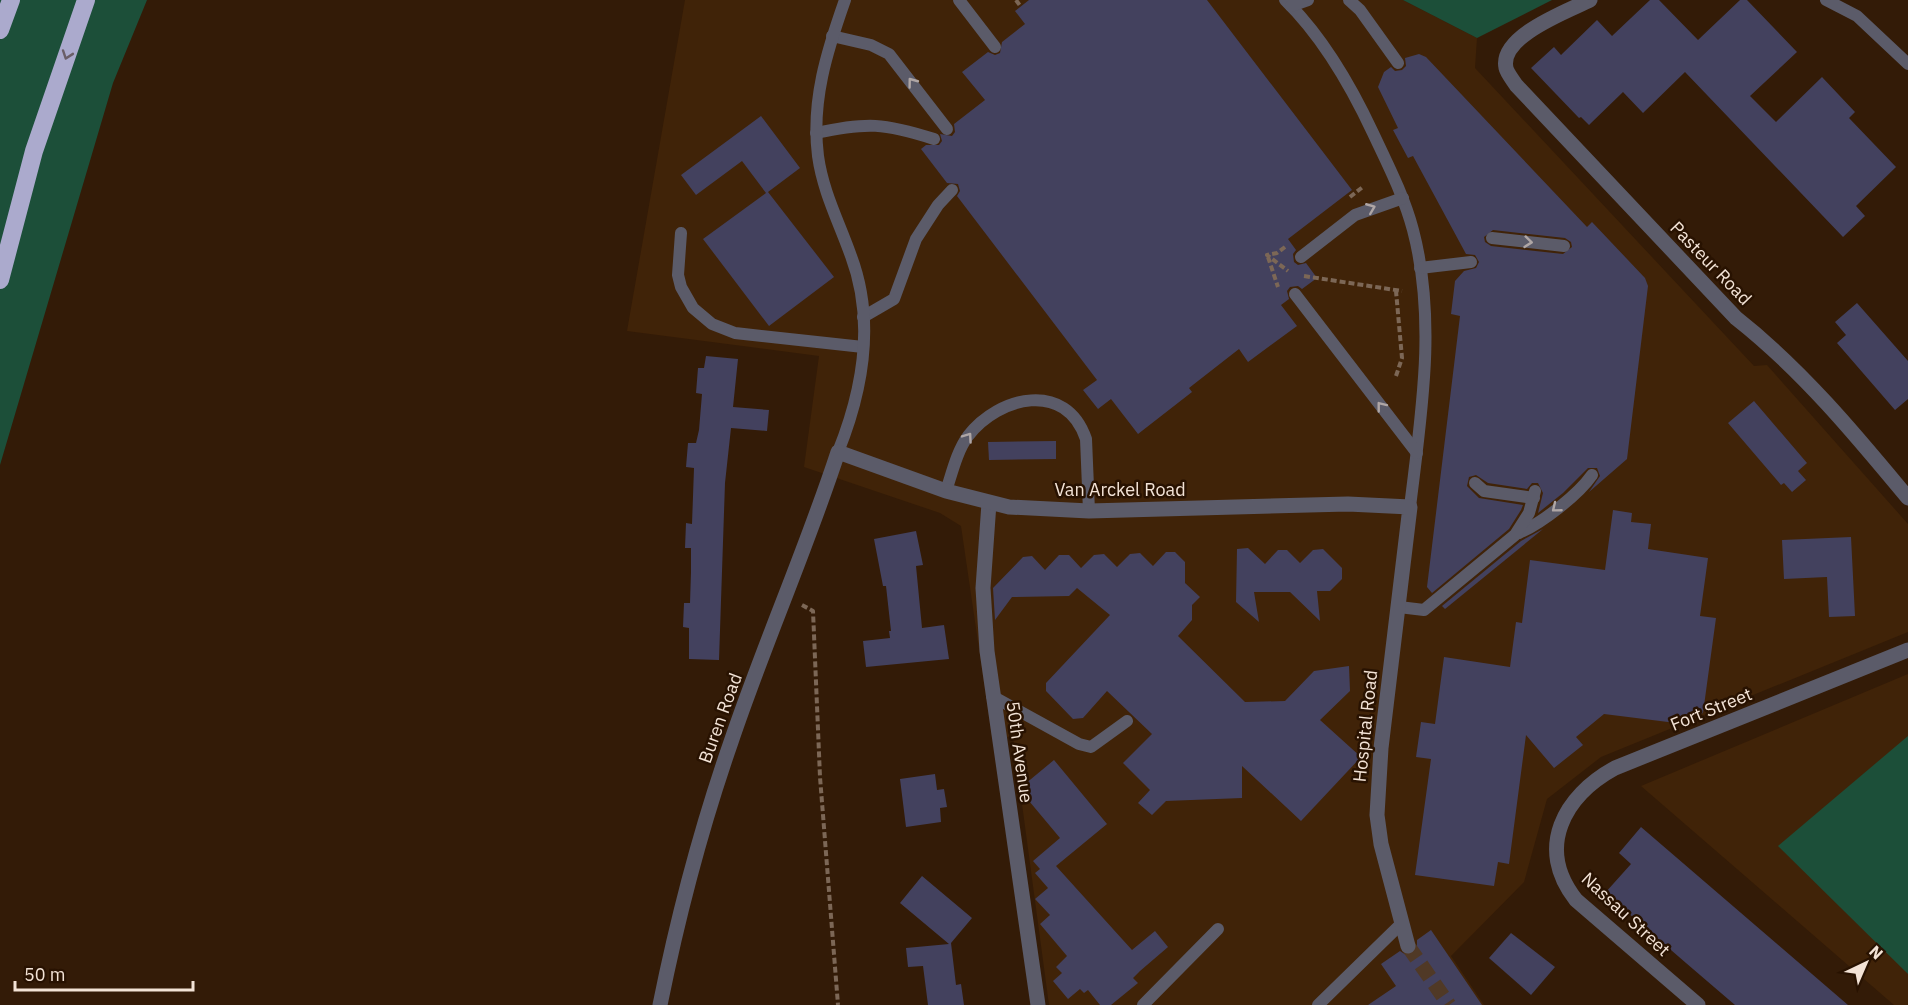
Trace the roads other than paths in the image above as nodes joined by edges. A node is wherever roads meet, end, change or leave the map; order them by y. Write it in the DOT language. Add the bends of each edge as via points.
graph roads {
  1 [pos="12,0"];
  2 [pos="86,0"];
  3 [pos="845,0"];
  4 [pos="959,0"];
  5 [pos="1308,0"];
  6 [pos="1349,0"];
  7 [pos="1590,0"];
  8 [pos="1826,0"];
  9 [pos="1288,3"];
  10 [pos="0,30"];
  11 [pos="832,36"];
  12 [pos="995,47"];
  13 [pos="1398,63"];
  14 [pos="1908,64"];
  15 [pos="947,129"];
  16 [pos="816,133"];
  17 [pos="934,139"];
  18 [pos="952,190"];
  19 [pos="1403,198"];
  20 [pos="681,233"];
  21 [pos="1492,238"];
  22 [pos="1564,246"];
  23 [pos="1301,256"];
  24 [pos="1471,262"];
  25 [pos="1420,268"];
  26 [pos="0,280"];
  27 [pos="1295,294"];
  28 [pos="863,317"];
  29 [pos="863,347"];
  30 [pos="838,452"];
  31 [pos="1417,453"];
  32 [pos="1592,475"];
  33 [pos="1475,483"];
  34 [pos="946,491"];
  35 [pos="1908,498"];
  36 [pos="988,503"];
  37 [pos="1410,507"];
  38 [pos="1089,511"];
  39 [pos="1515,535"];
  40 [pos="1399,607"];
  41 [pos="1908,650"];
  42 [pos="992,696"];
  43 [pos="1128,721"];
  44 [pos="1557,837"];
  45 [pos="1402,923"];
  46 [pos="1218,928"];
  47 [pos="1408,946"];
  48 [pos="660,1005"];
  49 [pos="1038,1005"];
  50 [pos="1143,1005"];
  51 [pos="1318,1005"];
  52 [pos="1698,1005"];
  1 -- 10 [label="highway"];
  2 -- 26 [label="highway, one-way" via="34,151"];
  3 -- 11 [label="lane"];
  4 -- 12 [label="lane"];
  5 -- 9 [label="lane"];
  6 -- 13 [label="lane"];
  7 -- 35 [label="street, Pasteur Road" via="1530,31 1513,45 1506,69 1736,318 1775,348 1860,439"];
  8 -- 14 [label="lane" via="1857,16"];
  9 -- 19 [label="lane" via="1313,33 1364,113"];
  15 -- 11 [label="lane, one-way" via="889,54 871,45"];
  11 -- 16 [label="lane" via="819,84"];
  16 -- 17 [label="lane" via="870,124 897,127"];
  16 -- 28 [label="lane" via="822,177 857,271"];
  18 -- 28 [label="lane" via="916,239 894,299"];
  23 -- 19 [label="lane, one-way" via="1355,215"];
  19 -- 25 [label="lane"];
  20 -- 29 [label="lane" via="681,287 693,308 712,324 735,333"];
  21 -- 22 [label="lane, one-way"];
  24 -- 25 [label="lane"];
  25 -- 31 [label="lane" via="1425,381"];
  31 -- 27 [label="lane, one-way"];
  28 -- 29 [label="lane"];
  29 -- 30 [label="lane" via="852,419"];
  30 -- 34 [label="street, Van Arckel Road"];
  30 -- 48 [label="street, Buren Road" via="731,740 699,838"];
  31 -- 37 [label="lane"];
  32 -- 39 [label="lane, one-way" via="1539,522"];
  33 -- 39 [label="lane" via="1484,491 1534,494 1526,519"];
  34 -- 36 [label="street, Van Arckel Road"];
  34 -- 38 [label="lane, one-way" via="960,450 977,426 1009,404 1036,400 1062,408 1083,429"];
  36 -- 38 [label="street, Van Arckel Road"];
  36 -- 42 [label="street, 50th Avenue" via="983,588"];
  37 -- 38 [label="street, Van Arckel Road" via="1348,504"];
  37 -- 40 [label="street, Hospital Road"];
  39 -- 40 [label="lane" via="1424,610"];
  40 -- 45 [label="street, Hospital Road" via="1377,815"];
  41 -- 44 [label="street, Fort Street" via="1607,772 1573,802"];
  42 -- 43 [label="lane" via="1091,747"];
  42 -- 49 [label="street, 50th Avenue"];
  44 -- 52 [label="street, Nassau Street" via="1558,867 1576,900"];
  45 -- 47 [label="street, Hospital Road"];
  45 -- 51 [label="lane"];
  46 -- 50 [label="lane"];
}
